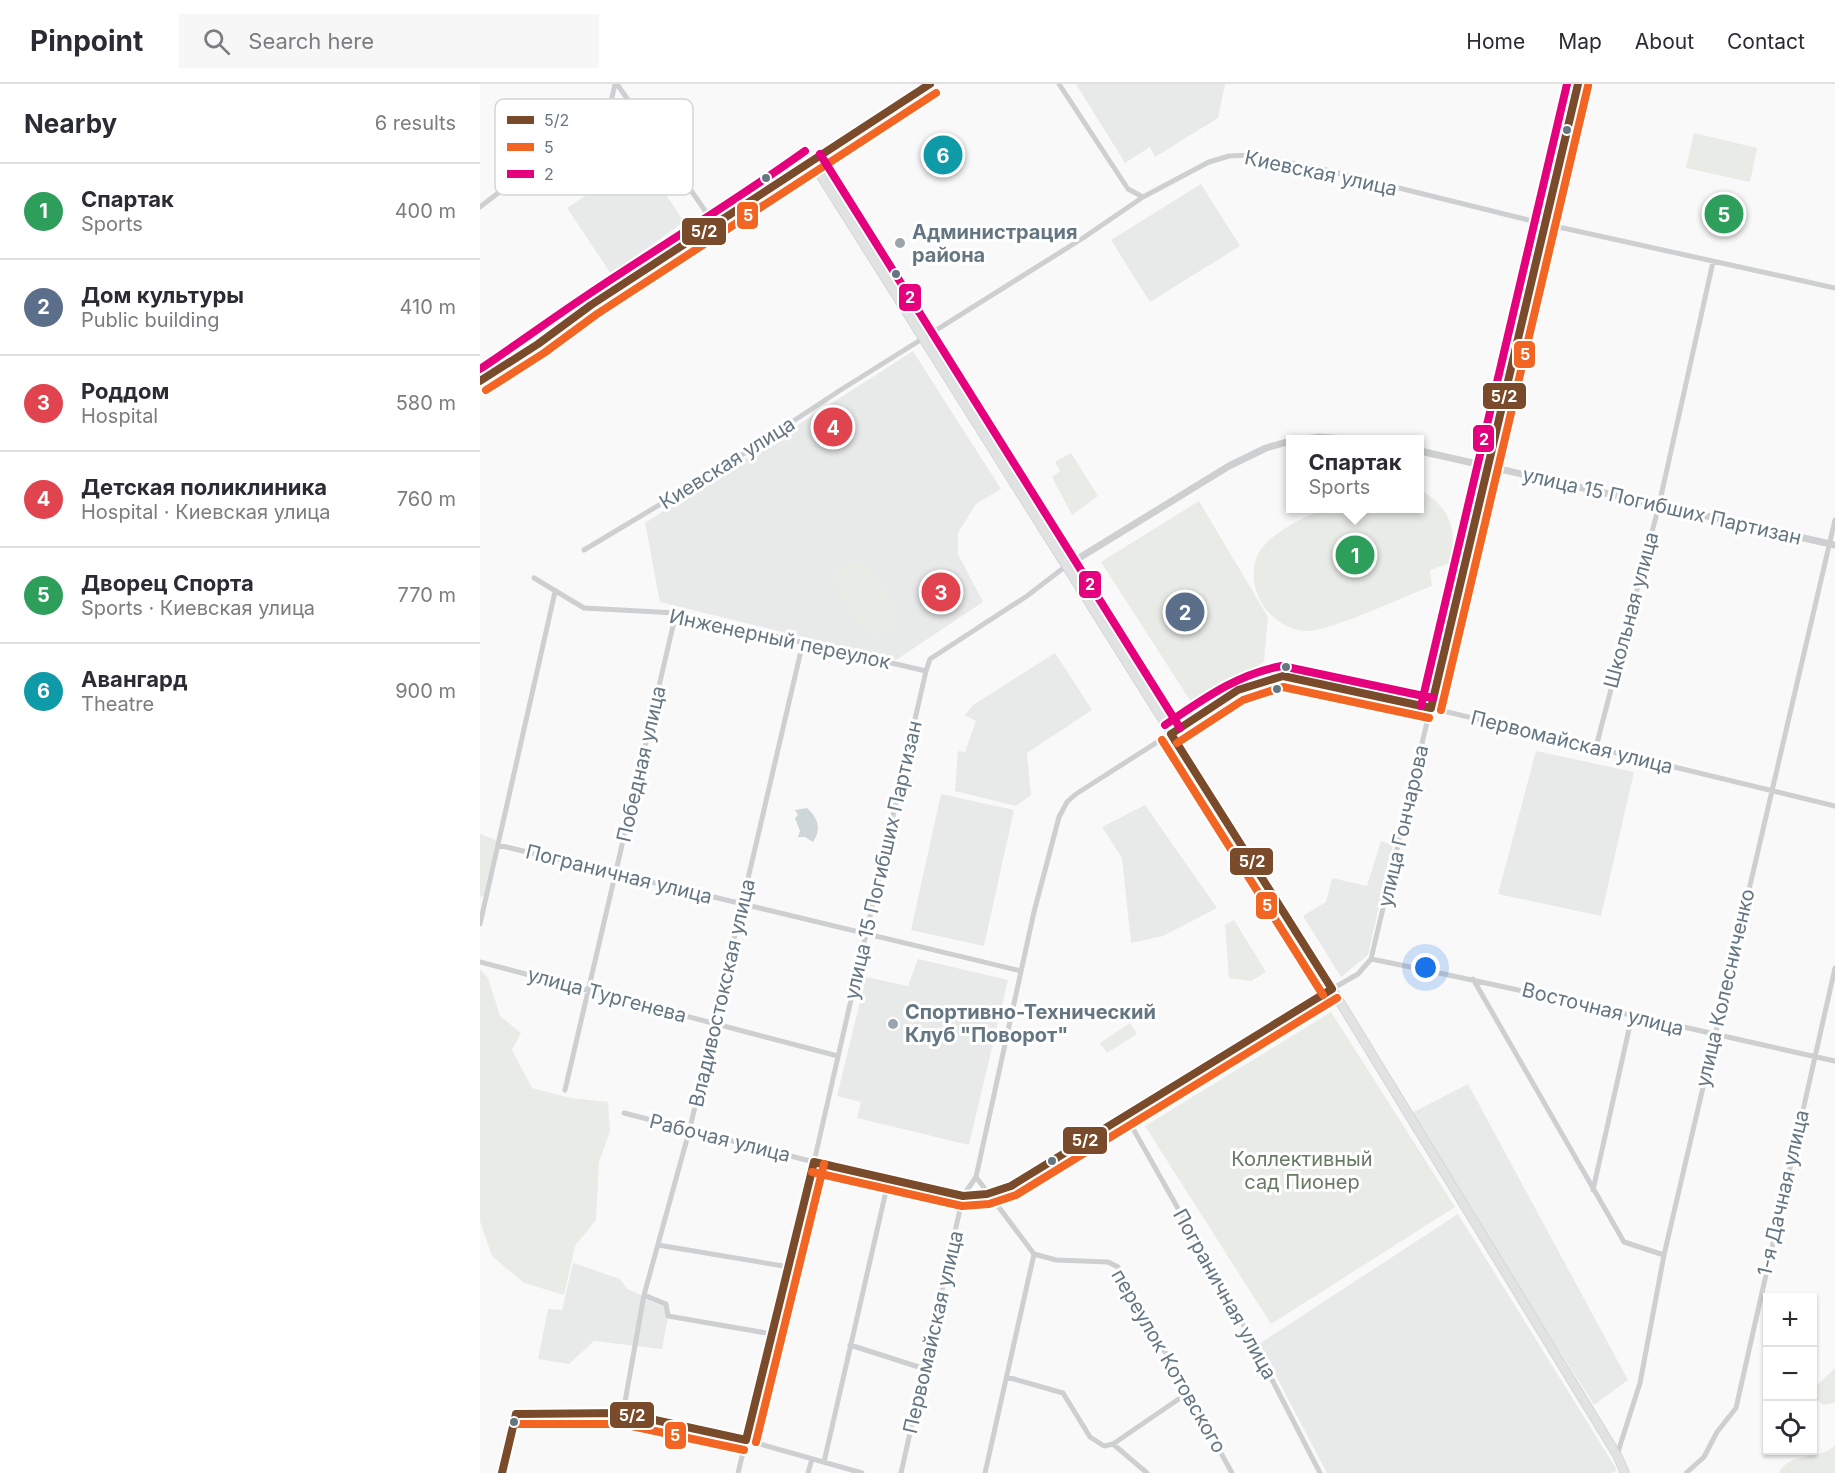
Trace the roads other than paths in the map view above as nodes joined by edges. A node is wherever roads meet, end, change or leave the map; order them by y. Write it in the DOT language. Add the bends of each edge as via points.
graph roads {
  1 [pos="616,84"];
  2 [pos="930,84"];
  3 [pos="1059,84"];
  4 [pos="1578,84"];
  5 [pos="612,99"];
  6 [pos="626,99"];
  7 [pos="811,160"];
  8 [pos="496,195"];
  9 [pos="693,195"];
  10 [pos="1143,197"];
  11 [pos="480,207"];
  12 [pos="1545,224"];
  13 [pos="714,225"];
  14 [pos="1713,262"];
  15 [pos="1835,288"];
  16 [pos="924,339"];
  17 [pos="480,381"];
  18 [pos="1286,442"];
  19 [pos="1424,452"];
  20 [pos="1490,467"];
  21 [pos="1659,506"];
  22 [pos="1835,520"];
  23 [pos="1832,544"];
  24 [pos="584,550"];
  25 [pos="1066,566"];
  26 [pos="534,578"];
  27 [pos="555,592"];
  28 [pos="676,614"];
  29 [pos="803,642"];
  30 [pos="926,670"];
  31 [pos="1431,708"];
  32 [pos="1172,734"];
  33 [pos="1596,747"];
  34 [pos="1771,792"];
  35 [pos="1835,807"];
  36 [pos="498,844"];
  37 [pos="615,874"];
  38 [pos="743,904"];
  39 [pos="480,924"];
  40 [pos="866,933"];
  41 [pos="1371,959"];
  42 [pos="480,962"];
  43 [pos="1835,968"];
  44 [pos="1021,971"];
  45 [pos="1473,979"];
  46 [pos="588,989"];
  47 [pos="1332,989"];
  48 [pos="1632,1016"];
  49 [pos="715,1023"];
  50 [pos="1715,1036"];
  51 [pos="838,1056"];
  52 [pos="1814,1057"];
  53 [pos="1835,1061"];
  54 [pos="565,1090"];
  55 [pos="624,1113"];
  56 [pos="1126,1116"];
  57 [pos="690,1128"];
  58 [pos="814,1162"];
  59 [pos="976,1177"];
  60 [pos="889,1178"];
  61 [pos="1593,1190"];
  62 [pos="987,1194"];
  63 [pos="963,1196"];
  64 [pos="658,1245"];
  65 [pos="1034,1254"];
  66 [pos="1664,1255"];
  67 [pos="789,1267"];
  68 [pos="644,1295"];
  69 [pos="772,1334"];
  70 [pos="850,1345"];
  71 [pos="925,1369"];
  72 [pos="1007,1377"];
  73 [pos="1189,1392"];
  74 [pos="622,1413"];
  75 [pos="746,1440"];
  76 [pos="1113,1444"];
  77 [pos="1617,1455"];
  78 [pos="812,1459"];
  79 [pos="824,1462"];
  80 [pos="502,1473"];
  81 [pos="738,1473"];
  82 [pos="808,1473"];
  83 [pos="862,1473"];
  84 [pos="901,1473"];
  85 [pos="985,1473"];
  86 [pos="1147,1473"];
  87 [pos="1232,1473"];
  88 [pos="1320,1473"];
  89 [pos="1625,1473"];
  90 [pos="1686,1473"];
  1 -- 5 [label="street"];
  1 -- 6 [label="street"];
  2 -- 7 [label="street"];
  3 -- 10 [label="street" via="1128,189"];
  4 -- 12 [label="street, улица Гончарова"];
  7 -- 13 [label="main road"];
  7 -- 16 [label="main road"];
  8 -- 11 [label="street"];
  9 -- 13 [label="street"];
  10 -- 12 [label="street, Киевская улица" via="1209,162 1253,155"];
  10 -- 16 [label="street, Киевская улица"];
  12 -- 14 [label="street, Киевская улица"];
  12 -- 20 [label="street, улица Гончарова"];
  13 -- 17 [label="main road"];
  14 -- 15 [label="street, Киевская улица"];
  14 -- 21 [label="street, Школьная улица"];
  16 -- 24 [label="street, Киевская улица"];
  16 -- 25 [label="main road"];
  18 -- 25 [label="street" via="1229,466"];
  19 -- 20 [label="street, улица 15 Погибших Партизан"];
  20 -- 21 [label="street, улица 15 Погибших Партизан"];
  20 -- 31 [label="street, улица Гончарова"];
  21 -- 23 [label="street, улица 15 Погибших Партизан"];
  21 -- 33 [label="street, Школьная улица"];
  22 -- 23 [label="street, улица Колесниченко"];
  23 -- 34 [label="street, улица Колесниченко"];
  25 -- 30 [label="street" via="1028,596 930,659"];
  25 -- 32 [label="main road"];
  26 -- 27 [label="street, Инженерный переулок"];
  27 -- 28 [label="street, Инженерный переулок" via="584,608"];
  27 -- 36 [label="street"];
  28 -- 29 [label="street, Инженерный переулок"];
  28 -- 37 [label="street, Победная улица"];
  29 -- 30 [label="street, Инженерный переулок"];
  29 -- 38 [label="street, Владивостокская улица"];
  30 -- 40 [label="street, улица 15 Погибших Партизан"];
  31 -- 32 [label="street, Первомайская улица" via="1283,676 1245,686"];
  31 -- 33 [label="street, Первомайская улица"];
  31 -- 41 [label="street, улица Гончарова"];
  32 -- 44 [label="street, Первомайская улица" via="1066,802"];
  32 -- 47 [label="main road"];
  33 -- 34 [label="street, Первомайская улица"];
  34 -- 35 [label="street, Первомайская улица"];
  34 -- 50 [label="street, улица Колесниченко"];
  36 -- 37 [label="street, Пограничная улица"];
  36 -- 39 [label="street"];
  37 -- 38 [label="street, Пограничная улица"];
  37 -- 46 [label="street, Победная улица"];
  38 -- 40 [label="street, Пограничная улица"];
  38 -- 49 [label="street, Владивостокская улица"];
  40 -- 44 [label="street, Пограничная улица"];
  40 -- 51 [label="street, улица 15 Погибших Партизан"];
  41 -- 45 [label="street, Восточная улица"];
  41 -- 47 [label="street" via="1358,974"];
  42 -- 46 [label="street, улица Тургенева"];
  43 -- 52 [label="street, 1-я Дачная улица"];
  44 -- 59 [label="street, Первомайская улица"];
  45 -- 48 [label="street, Восточная улица"];
  45 -- 61 [label="street"];
  46 -- 49 [label="street, улица Тургенева"];
  46 -- 54 [label="street, Победная улица"];
  47 -- 56 [label="street, Рабочая улица"];
  47 -- 77 [label="main road"];
  48 -- 50 [label="street, Восточная улица"];
  48 -- 61 [label="street"];
  49 -- 51 [label="street, улица Тургенева"];
  49 -- 57 [label="street, Владивостокская улица"];
  50 -- 52 [label="street, Восточная улица"];
  50 -- 66 [label="street, улица Колесниченко"];
  51 -- 58 [label="street, улица 15 Погибших Партизан"];
  52 -- 53 [label="street, Восточная улица"];
  52 -- 90 [label="street, 1-я Дачная улица" via="1736,1408 1704,1457"];
  55 -- 57 [label="street, Рабочая улица"];
  56 -- 62 [label="street, Рабочая улица" via="1011,1186"];
  56 -- 88 [label="street, Пограничная улица" via="1248,1333"];
  57 -- 58 [label="street, Рабочая улица"];
  57 -- 64 [label="street, Владивостокская улица"];
  58 -- 60 [label="street, Рабочая улица"];
  58 -- 67 [label="street, улица 15 Погибших Партизан"];
  59 -- 62 [label="street"];
  59 -- 63 [label="street, Первомайская улица"];
  60 -- 63 [label="street, Рабочая улица"];
  60 -- 70 [label="street"];
  61 -- 66 [label="street" via="1624,1242"];
  62 -- 63 [label="street, Рабочая улица"];
  62 -- 65 [label="street"];
  63 -- 71 [label="street, Первомайская улица"];
  64 -- 67 [label="street"];
  64 -- 68 [label="street, Владивостокская улица"];
  65 -- 72 [label="street"];
  65 -- 73 [label="street, переулок Котовского" via="1056,1260 1114,1263"];
  66 -- 77 [label="street, улица Колесниченко" via="1640,1383"];
  67 -- 69 [label="street, улица 15 Погибших Партизан"];
  68 -- 69 [label="street" via="666,1304 668,1316"];
  68 -- 74 [label="street, Владивостокская улица"];
  69 -- 75 [label="street, улица 15 Погибших Партизан"];
  70 -- 71 [label="street"];
  70 -- 79 [label="street"];
  71 -- 84 [label="street, Первомайская улица"];
  72 -- 76 [label="street" via="1057,1389 1090,1437 1104,1446"];
  72 -- 85 [label="street"];
  73 -- 76 [label="street"];
  73 -- 87 [label="street, переулок Котовского"];
  74 -- 75 [label="street"];
  74 -- 80 [label="street" via="516,1414"];
  75 -- 78 [label="street"];
  75 -- 81 [label="street, улица 15 Погибших Партизан"];
  76 -- 86 [label="street"];
  77 -- 89 [label="main road"];
  78 -- 79 [label="street"];
  78 -- 82 [label="street"];
  79 -- 83 [label="street"];
}
